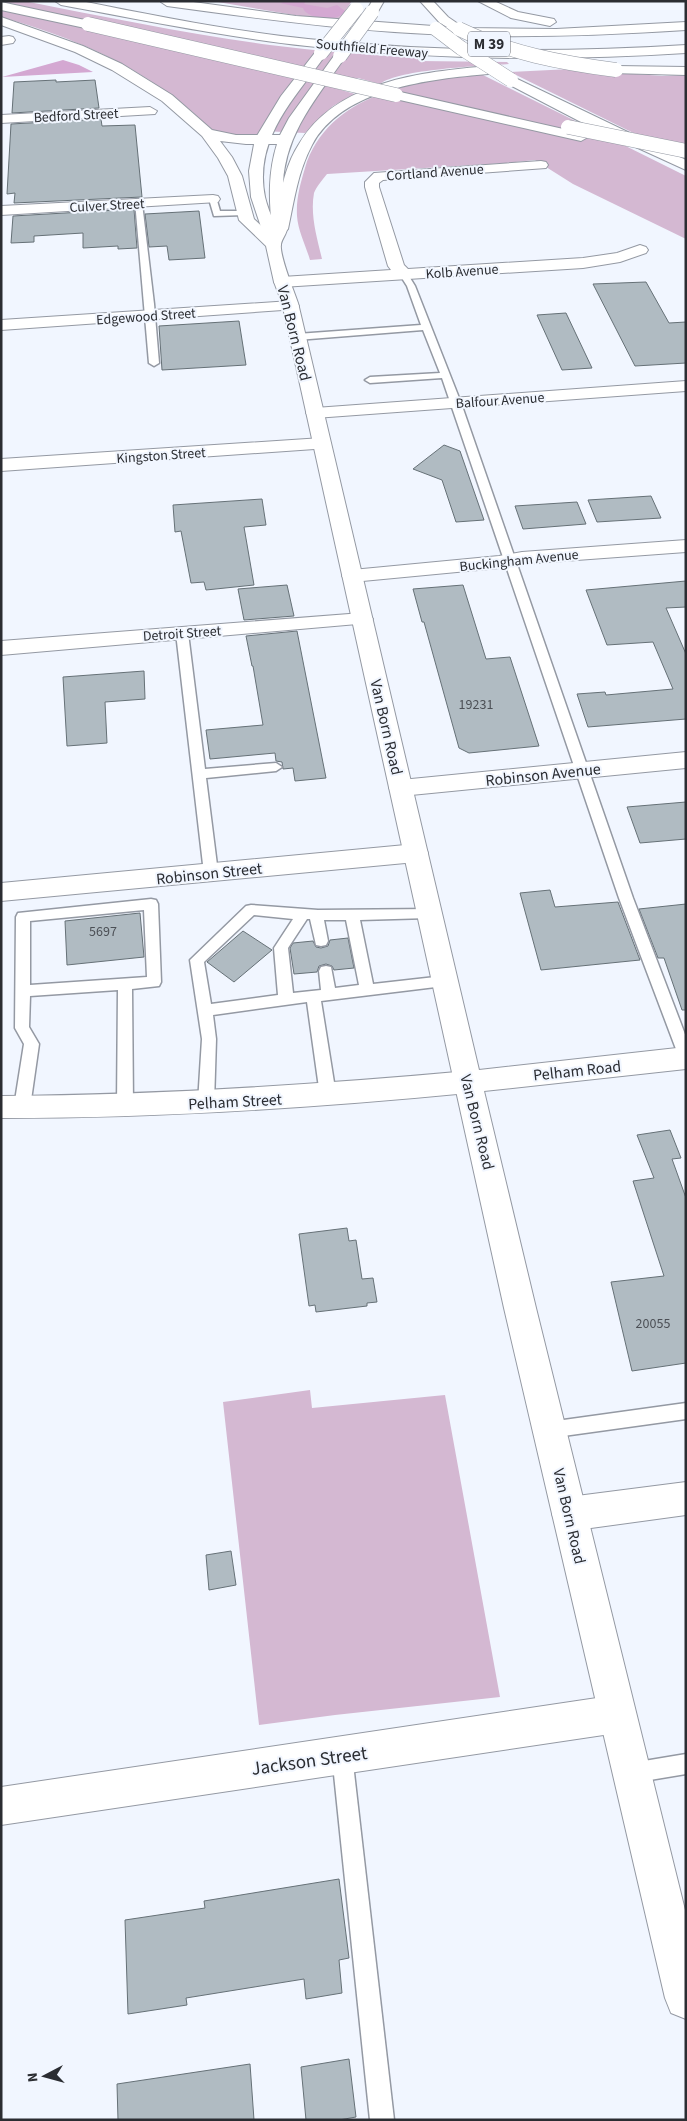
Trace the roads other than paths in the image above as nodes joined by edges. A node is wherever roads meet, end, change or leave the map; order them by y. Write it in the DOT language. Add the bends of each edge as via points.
graph roads {
  1 [pos="61,1"];
  2 [pos="125,1"];
  3 [pos="164,1"];
  4 [pos="195,1"];
  5 [pos="414,1"];
  6 [pos="426,1"];
  7 [pos="484,1"];
  8 [pos="357,5"];
  9 [pos="1,6"];
  10 [pos="376,7"];
  11 [pos="223,9"];
  12 [pos="1,21"];
  13 [pos="686,22"];
  14 [pos="686,26"];
  15 [pos="686,37"];
  16 [pos="686,49"];
  17 [pos="686,58"];
  18 [pos="686,71"];
  19 [pos="429,102"];
  20 [pos="150,111"];
  21 [pos="1,119"];
  22 [pos="207,133"];
  23 [pos="285,139"];
  24 [pos="262,140"];
  25 [pos="686,151"];
  26 [pos="686,161"];
  27 [pos="541,165"];
  28 [pos="686,166"];
  29 [pos="213,199"];
  30 [pos="138,203"];
  31 [pos="1,211"];
  32 [pos="245,213"];
  33 [pos="280,229"];
  34 [pos="272,245"];
  35 [pos="640,250"];
  36 [pos="404,275"];
  37 [pos="282,282"];
  38 [pos="290,306"];
  39 [pos="150,315"];
  40 [pos="1,325"];
  41 [pos="427,327"];
  42 [pos="297,337"];
  43 [pos="154,363"];
  44 [pos="445,375"];
  45 [pos="370,380"];
  46 [pos="686,386"];
  47 [pos="456,403"];
  48 [pos="315,413"];
  49 [pos="322,444"];
  50 [pos="1,466"];
  51 [pos="686,546"];
  52 [pos="510,560"];
  53 [pos="352,576"];
  54 [pos="362,619"];
  55 [pos="182,633"];
  56 [pos="1,648"];
  57 [pos="686,760"];
  58 [pos="276,767"];
  59 [pos="581,770"];
  60 [pos="199,774"];
  61 [pos="401,788"];
  62 [pos="416,853"];
  63 [pos="211,873"];
  64 [pos="1,892"];
  65 [pos="429,914"];
  66 [pos="309,916"];
  67 [pos="352,917"];
  68 [pos="321,941"];
  69 [pos="326,971"];
  70 [pos="444,981"];
  71 [pos="125,984"];
  72 [pos="367,990"];
  73 [pos="23,991"];
  74 [pos="329,994"];
  75 [pos="313,996"];
  76 [pos="286,999"];
  77 [pos="204,1010"];
  78 [pos="686,1058"];
  79 [pos="468,1082"];
  80 [pos="328,1095"];
  81 [pos="206,1103"];
  82 [pos="125,1106"];
  83 [pos="12,1107"];
  84 [pos="686,1410"];
  85 [pos="550,1430"];
  86 [pos="686,1498"];
  87 [pos="569,1514"];
  88 [pos="617,1714"];
  89 [pos="342,1755"];
  90 [pos="686,1764"];
  91 [pos="632,1773"];
  92 [pos="1,1806"];
  93 [pos="686,1998"];
  94 [pos="382,2120"];
  1 -- 16 [label="main road, Southfield Freeway / M 39" via="254,35 341,46 516,56"];
  2 -- 15 [label="main road, Southfield Freeway / M 39" via="351,37 481,44"];
  3 -- 11 [label="main road"];
  4 -- 11 [label="main road"];
  5 -- 28 [label="main road, bridge" via="436,29 511,80"];
  6 -- 18 [label="main road, bridge" via="458,29 521,54 616,70"];
  7 -- 13 [label="main road" via="515,14 569,24 627,26"];
  8 -- 24 [label="main road, bridge" via="286,99"];
  9 -- 19 [label="main road, bridge"];
  10 -- 23 [label="main road, bridge" via="296,118"];
  11 -- 14 [label="main road" via="359,26 430,31 579,32"];
  12 -- 22 [label="main road" via="79,49 117,67 167,98"];
  17 -- 33 [label="main road" via="462,72 423,78 367,94 344,105 310,136 298,163"];
  19 -- 25 [label="main road, bridge"];
  19 -- 26 [label="main road"];
  20 -- 21 [label="main road, Bedford Street"];
  22 -- 24 [label="main road" via="224,139"];
  22 -- 32 [label="main road, Van Born Road" via="235,176"];
  23 -- 24 [label="main road"];
  23 -- 33 [label="main road" via="276,184"];
  24 -- 34 [label="main road" via="256,170 258,197"];
  27 -- 36 [label="main road, Cortland Avenue" via="375,178 372,182 396,266"];
  29 -- 30 [label="main road, Culver Street"];
  29 -- 32 [label="lane" via="217,214"];
  30 -- 31 [label="main road, Culver Street"];
  30 -- 39 [label="lane"];
  32 -- 34 [label="main road, Van Born Road" via="247,220"];
  33 -- 34 [label="main road"];
  34 -- 37 [label="main road, Van Born Road"];
  35 -- 36 [label="main road, Kolb Avenue" via="584,263"];
  36 -- 37 [label="main road, Kolb Avenue"];
  36 -- 41 [label="lane"];
  37 -- 38 [label="main road, Van Born Road"];
  38 -- 39 [label="main road, Edgewood Street"];
  38 -- 42 [label="main road, Van Born Road"];
  39 -- 40 [label="main road, Edgewood Street"];
  39 -- 43 [label="lane"];
  41 -- 42 [label="lane"];
  41 -- 44 [label="lane"];
  42 -- 48 [label="main road, Van Born Road"];
  44 -- 45 [label="lane"];
  44 -- 47 [label="lane"];
  46 -- 47 [label="main road, Balfour Avenue"];
  47 -- 48 [label="main road, Balfour Avenue"];
  47 -- 52 [label="lane"];
  48 -- 49 [label="main road, Van Born Road"];
  49 -- 50 [label="main road, Kingston Street"];
  49 -- 53 [label="main road, Van Born Road"];
  51 -- 52 [label="main road, Buckingham Avenue"];
  52 -- 53 [label="main road, Buckingham Avenue"];
  52 -- 59 [label="lane"];
  53 -- 54 [label="main road, Van Born Road"];
  54 -- 55 [label="main road, Detroit Street"];
  54 -- 61 [label="main road, Van Born Road"];
  55 -- 56 [label="main road, Detroit Street"];
  55 -- 60 [label="lane"];
  57 -- 59 [label="main road, Robinson Avenue"];
  58 -- 60 [label="lane"];
  59 -- 61 [label="main road, Robinson Avenue"];
  59 -- 78 [label="lane"];
  60 -- 63 [label="lane"];
  61 -- 62 [label="main road, Van Born Road"];
  62 -- 63 [label="main road, Robinson Street"];
  62 -- 65 [label="main road, Van Born Road"];
  63 -- 64 [label="main road, Robinson Street"];
  65 -- 67 [label="lane"];
  65 -- 70 [label="main road, Van Born Road"];
  66 -- 67 [label="lane"];
  66 -- 68 [label="lane"];
  66 -- 76 [label="lane" via="281,948"];
  66 -- 77 [label="lane" via="251,910 197,960"];
  67 -- 72 [label="lane"];
  69 -- 74 [label="lane"];
  70 -- 72 [label="lane"];
  70 -- 79 [label="main road, Van Born Road"];
  71 -- 73 [label="lane"];
  71 -- 73 [label="lane" via="154,982 150,904 23,917"];
  71 -- 82 [label="lane"];
  72 -- 74 [label="lane"];
  73 -- 83 [label="lane" via="22,1028 32,1044"];
  74 -- 75 [label="lane"];
  75 -- 76 [label="lane"];
  75 -- 80 [label="lane"];
  76 -- 77 [label="lane"];
  77 -- 81 [label="lane" via="209,1040"];
  78 -- 79 [label="main road, Pelham Road"];
  79 -- 80 [label="main road, Pelham Street"];
  79 -- 85 [label="main road, Van Born Road"];
  80 -- 81 [label="main road, Pelham Street"];
  81 -- 82 [label="main road, Pelham Street"];
  82 -- 83 [label="main road, Pelham Street"];
  84 -- 85 [label="lane"];
  85 -- 87 [label="main road, Van Born Road"];
  86 -- 87 [label="main road"];
  87 -- 88 [label="main road, Van Born Road"];
  88 -- 89 [label="main road, Jackson Street"];
  88 -- 91 [label="main road, Van Born Road"];
  89 -- 92 [label="main road, Jackson Street"];
  89 -- 94 [label="lane"];
  90 -- 91 [label="lane"];
  91 -- 93 [label="main road, Van Born Road"];
}
